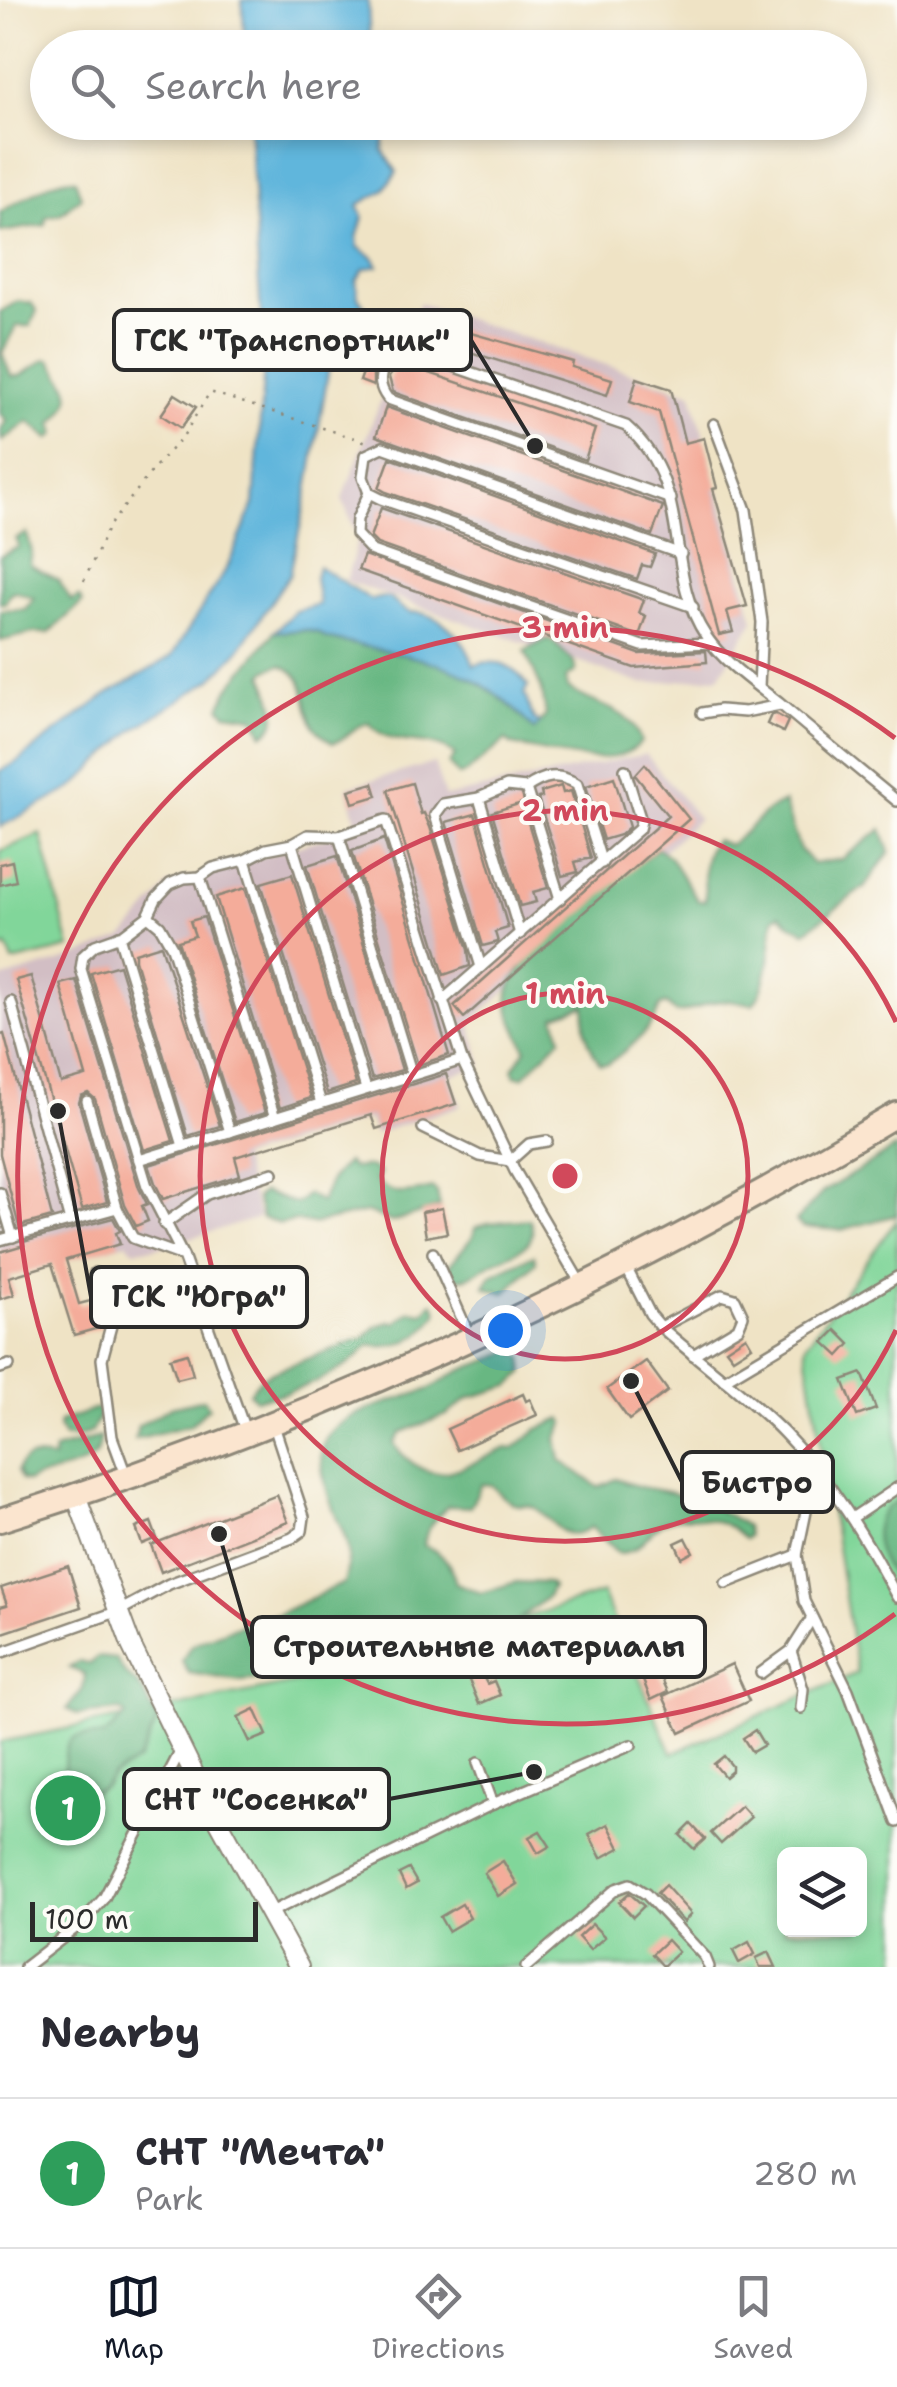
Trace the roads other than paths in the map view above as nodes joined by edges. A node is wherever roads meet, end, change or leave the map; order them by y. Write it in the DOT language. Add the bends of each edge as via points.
graph roads {
  1 [pos="714,424"];
  2 [pos="369,493"];
  3 [pos="670,499"];
  4 [pos="681,554"];
  5 [pos="693,607"];
  6 [pos="712,643"];
  7 [pos="759,687"];
  8 [pos="780,705"];
  9 [pos="702,713"];
  10 [pos="626,770"];
  11 [pos="526,788"];
  12 [pos="479,798"];
  13 [pos="897,801"];
  14 [pos="339,836"];
  15 [pos="292,844"];
  16 [pos="246,860"];
  17 [pos="602,863"];
  18 [pos="200,877"];
  19 [pos="560,899"];
  20 [pos="148,916"];
  21 [pos="520,934"];
  22 [pos="118,936"];
  23 [pos="481,967"];
  24 [pos="442,1001"];
  25 [pos="11,1002"];
  26 [pos="462,1060"];
  27 [pos="412,1075"];
  28 [pos="366,1089"];
  29 [pos="86,1101"];
  30 [pos="320,1104"];
  31 [pos="897,1114"];
  32 [pos="276,1118"];
  33 [pos="424,1128"];
  34 [pos="230,1132"];
  35 [pos="547,1141"];
  36 [pos="183,1146"];
  37 [pos="139,1160"];
  38 [pos="510,1160"];
  39 [pos="272,1173"];
  40 [pos="0,1193"];
  41 [pos="117,1208"];
  42 [pos="70,1221"];
  43 [pos="164,1224"];
  44 [pos="13,1237"];
  45 [pos="0,1240"];
  46 [pos="433,1253"];
  47 [pos="183,1256"];
  48 [pos="625,1266"];
  49 [pos="95,1273"];
  50 [pos="897,1277"];
  51 [pos="582,1287"];
  52 [pos="661,1327"];
  53 [pos="471,1339"];
  54 [pos="693,1355"];
  55 [pos="724,1380"];
  56 [pos="273,1424"];
  57 [pos="247,1434"];
  58 [pos="811,1463"];
  59 [pos="127,1478"];
  60 [pos="897,1488"];
  61 [pos="76,1496"];
  62 [pos="852,1518"];
  63 [pos="0,1520"];
  64 [pos="797,1556"];
  65 [pos="726,1584"];
  66 [pos="897,1597"];
  67 [pos="119,1612"];
  68 [pos="812,1618"];
  69 [pos="791,1651"];
  70 [pos="0,1653"];
  71 [pos="761,1673"];
  72 [pos="801,1708"];
  73 [pos="631,1745"];
  74 [pos="181,1750"];
  75 [pos="478,1763"];
  76 [pos="493,1804"];
  77 [pos="897,1822"];
  78 [pos="269,1914"];
  79 [pos="25,1967"];
  80 [pos="299,1967"];
  81 [pos="526,1967"];
  82 [pos="710,1967"];
  1 -- 7 [label="lane" via="748,526 762,622"];
  2 -- 4 [label="lane" via="366,455 382,448"];
  2 -- 5 [label="lane"];
  2 -- 6 [label="lane" via="356,534 372,551 642,646"];
  3 -- 3 [label="lane" via="388,399 380,389 386,361 410,351 626,426 656,462"];
  3 -- 4 [label="lane"];
  4 -- 5 [label="lane"];
  5 -- 6 [label="lane"];
  6 -- 7 [label="lane"];
  7 -- 8 [label="lane"];
  8 -- 9 [label="lane"];
  8 -- 13 [label="lane"];
  10 -- 17 [label="lane" via="642,820"];
  11 -- 12 [label="lane" via="507,786"];
  11 -- 17 [label="lane" via="553,775 577,784"];
  11 -- 19 [label="lane"];
  12 -- 21 [label="lane"];
  12 -- 23 [label="lane" via="444,804 435,815"];
  14 -- 15 [label="lane" via="308,835"];
  14 -- 24 [label="lane" via="386,820"];
  14 -- 27 [label="lane"];
  15 -- 16 [label="lane"];
  15 -- 28 [label="lane"];
  16 -- 18 [label="lane"];
  16 -- 30 [label="lane"];
  17 -- 19 [label="lane"];
  18 -- 20 [label="lane" via="170,884"];
  18 -- 32 [label="lane"];
  19 -- 21 [label="lane"];
  20 -- 22 [label="lane"];
  20 -- 34 [label="lane" via="172,947"];
  21 -- 23 [label="lane"];
  22 -- 36 [label="lane"];
  22 -- 37 [label="lane" via="83,956 81,970"];
  23 -- 24 [label="lane"];
  24 -- 26 [label="lane"];
  25 -- 42 [label="lane"];
  26 -- 27 [label="lane"];
  26 -- 38 [label="lane"];
  27 -- 28 [label="lane"];
  28 -- 30 [label="lane"];
  29 -- 41 [label="lane"];
  30 -- 32 [label="lane"];
  31 -- 48 [label="main road"];
  32 -- 34 [label="lane"];
  33 -- 38 [label="lane" via="480,1156"];
  34 -- 36 [label="lane"];
  35 -- 38 [label="lane" via="529,1144"];
  36 -- 37 [label="lane"];
  37 -- 43 [label="lane"];
  38 -- 51 [label="lane"];
  39 -- 43 [label="lane" via="208,1194"];
  40 -- 44 [label="lane"];
  41 -- 42 [label="lane"];
  41 -- 47 [label="lane" via="133,1238"];
  42 -- 44 [label="lane"];
  43 -- 47 [label="lane"];
  44 -- 45 [label="lane"];
  46 -- 53 [label="lane"];
  47 -- 57 [label="lane"];
  48 -- 51 [label="main road"];
  48 -- 52 [label="lane"];
  49 -- 59 [label="lane" via="112,1322 102,1360 112,1437"];
  50 -- 55 [label="lane"];
  51 -- 53 [label="main road"];
  52 -- 54 [label="lane"];
  52 -- 54 [label="lane" via="722,1295 735,1299 743,1316 738,1328"];
  53 -- 56 [label="main road"];
  54 -- 55 [label="lane"];
  55 -- 58 [label="lane"];
  56 -- 57 [label="main road"];
  56 -- 67 [label="lane" via="304,1518 302,1531 169,1584"];
  57 -- 59 [label="main road"];
  58 -- 62 [label="lane"];
  58 -- 64 [label="lane"];
  59 -- 61 [label="main road"];
  60 -- 62 [label="lane"];
  61 -- 63 [label="main road"];
  61 -- 67 [label="street"];
  62 -- 66 [label="lane"];
  64 -- 65 [label="lane"];
  64 -- 68 [label="lane"];
  67 -- 70 [label="lane"];
  67 -- 74 [label="street"];
  68 -- 69 [label="lane"];
  68 -- 77 [label="lane" via="848,1690"];
  69 -- 71 [label="lane"];
  69 -- 72 [label="lane" via="803,1689"];
  73 -- 76 [label="lane"];
  74 -- 78 [label="street"];
  74 -- 79 [label="lane" via="104,1898"];
  75 -- 76 [label="lane"];
  76 -- 78 [label="lane"];
  78 -- 80 [label="street"];
  81 -- 82 [label="lane" via="630,1884"];
}
